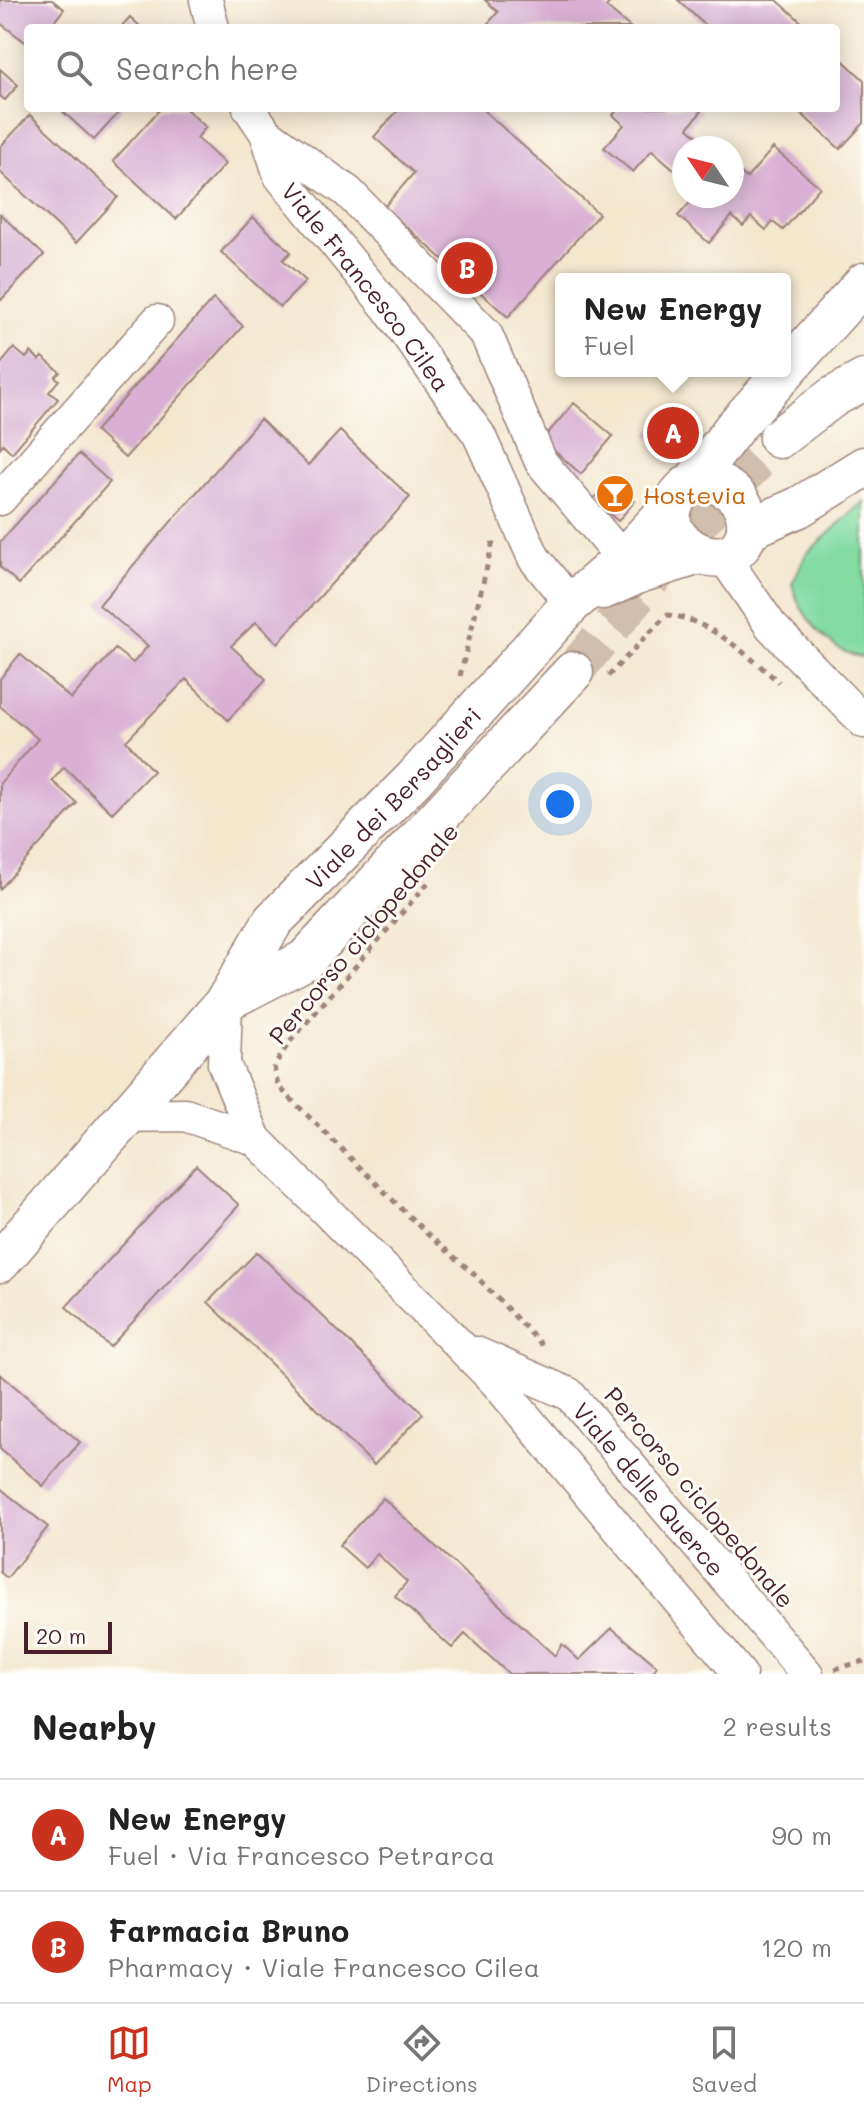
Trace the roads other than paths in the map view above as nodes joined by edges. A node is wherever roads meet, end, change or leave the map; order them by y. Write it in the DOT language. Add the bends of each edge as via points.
graph roads {
  1 [pos="206,0"];
  2 [pos="212,24"];
  3 [pos="257,120"];
  4 [pos="864,283"];
  5 [pos="157,321"];
  6 [pos="791,364"];
  7 [pos="780,377"];
  8 [pos="864,380"];
  9 [pos="517,401"];
  10 [pos="479,435"];
  11 [pos="779,438"];
  12 [pos="864,467"];
  13 [pos="683,493"];
  14 [pos="0,499"];
  15 [pos="722,547"];
  16 [pos="623,559"];
  17 [pos="571,604"];
  18 [pos="589,675"];
  19 [pos="861,711"];
  20 [pos="226,1001"];
  21 [pos="124,1116"];
  22 [pos="255,1139"];
  23 [pos="0,1262"];
  24 [pos="461,1346"];
  25 [pos="817,1670"];
  26 [pos="740,1674"];
  1 -- 2 [label="street"];
  3 -- 9 [label="street, Viale Francesco Cilea" via="348,192 422,264 486,334"];
  3 -- 10 [label="street, Viale Francesco Cilea" via="280,176 388,308"];
  4 -- 6 [label="main road, Viale dei Bersaglieri"];
  5 -- 14 [label="street"];
  7 -- 13 [label="main road, Viale dei Bersaglieri"];
  8 -- 11 [label="main road"];
  9 -- 10 [label="street"];
  9 -- 16 [label="street, Viale Francesco Cilea" via="541,462"];
  10 -- 17 [label="street, Viale Francesco Cilea" via="534,558"];
  12 -- 15 [label="main road"];
  13 -- 15 [label="main road" via="672,524 681,541"];
  13 -- 15 [label="main road" via="710,480 730,489 745,510"];
  13 -- 16 [label="main road, Viale dei Bersaglieri"];
  15 -- 17 [label="main road" via="639,573"];
  15 -- 19 [label="street" via="771,626"];
  16 -- 17 [label="main road, Viale dei Bersaglieri"];
  17 -- 20 [label="main road, Viale dei Bersaglieri" via="414,779 273,921"];
  18 -- 20 [label="main road, Viale dei Bersaglieri" via="305,960"];
  20 -- 21 [label="main road, Viale dei Bersaglieri"];
  20 -- 22 [label="street, Viale delle Querce" via="224,1064"];
  21 -- 22 [label="street, Viale delle Querce" via="185,1115"];
  21 -- 23 [label="main road, Viale dei Bersaglieri"];
  22 -- 24 [label="street, Viale delle Querce"];
  24 -- 25 [label="street, Viale delle Querce" via="569,1394"];
  24 -- 26 [label="street, Viale delle Querce"];
}
